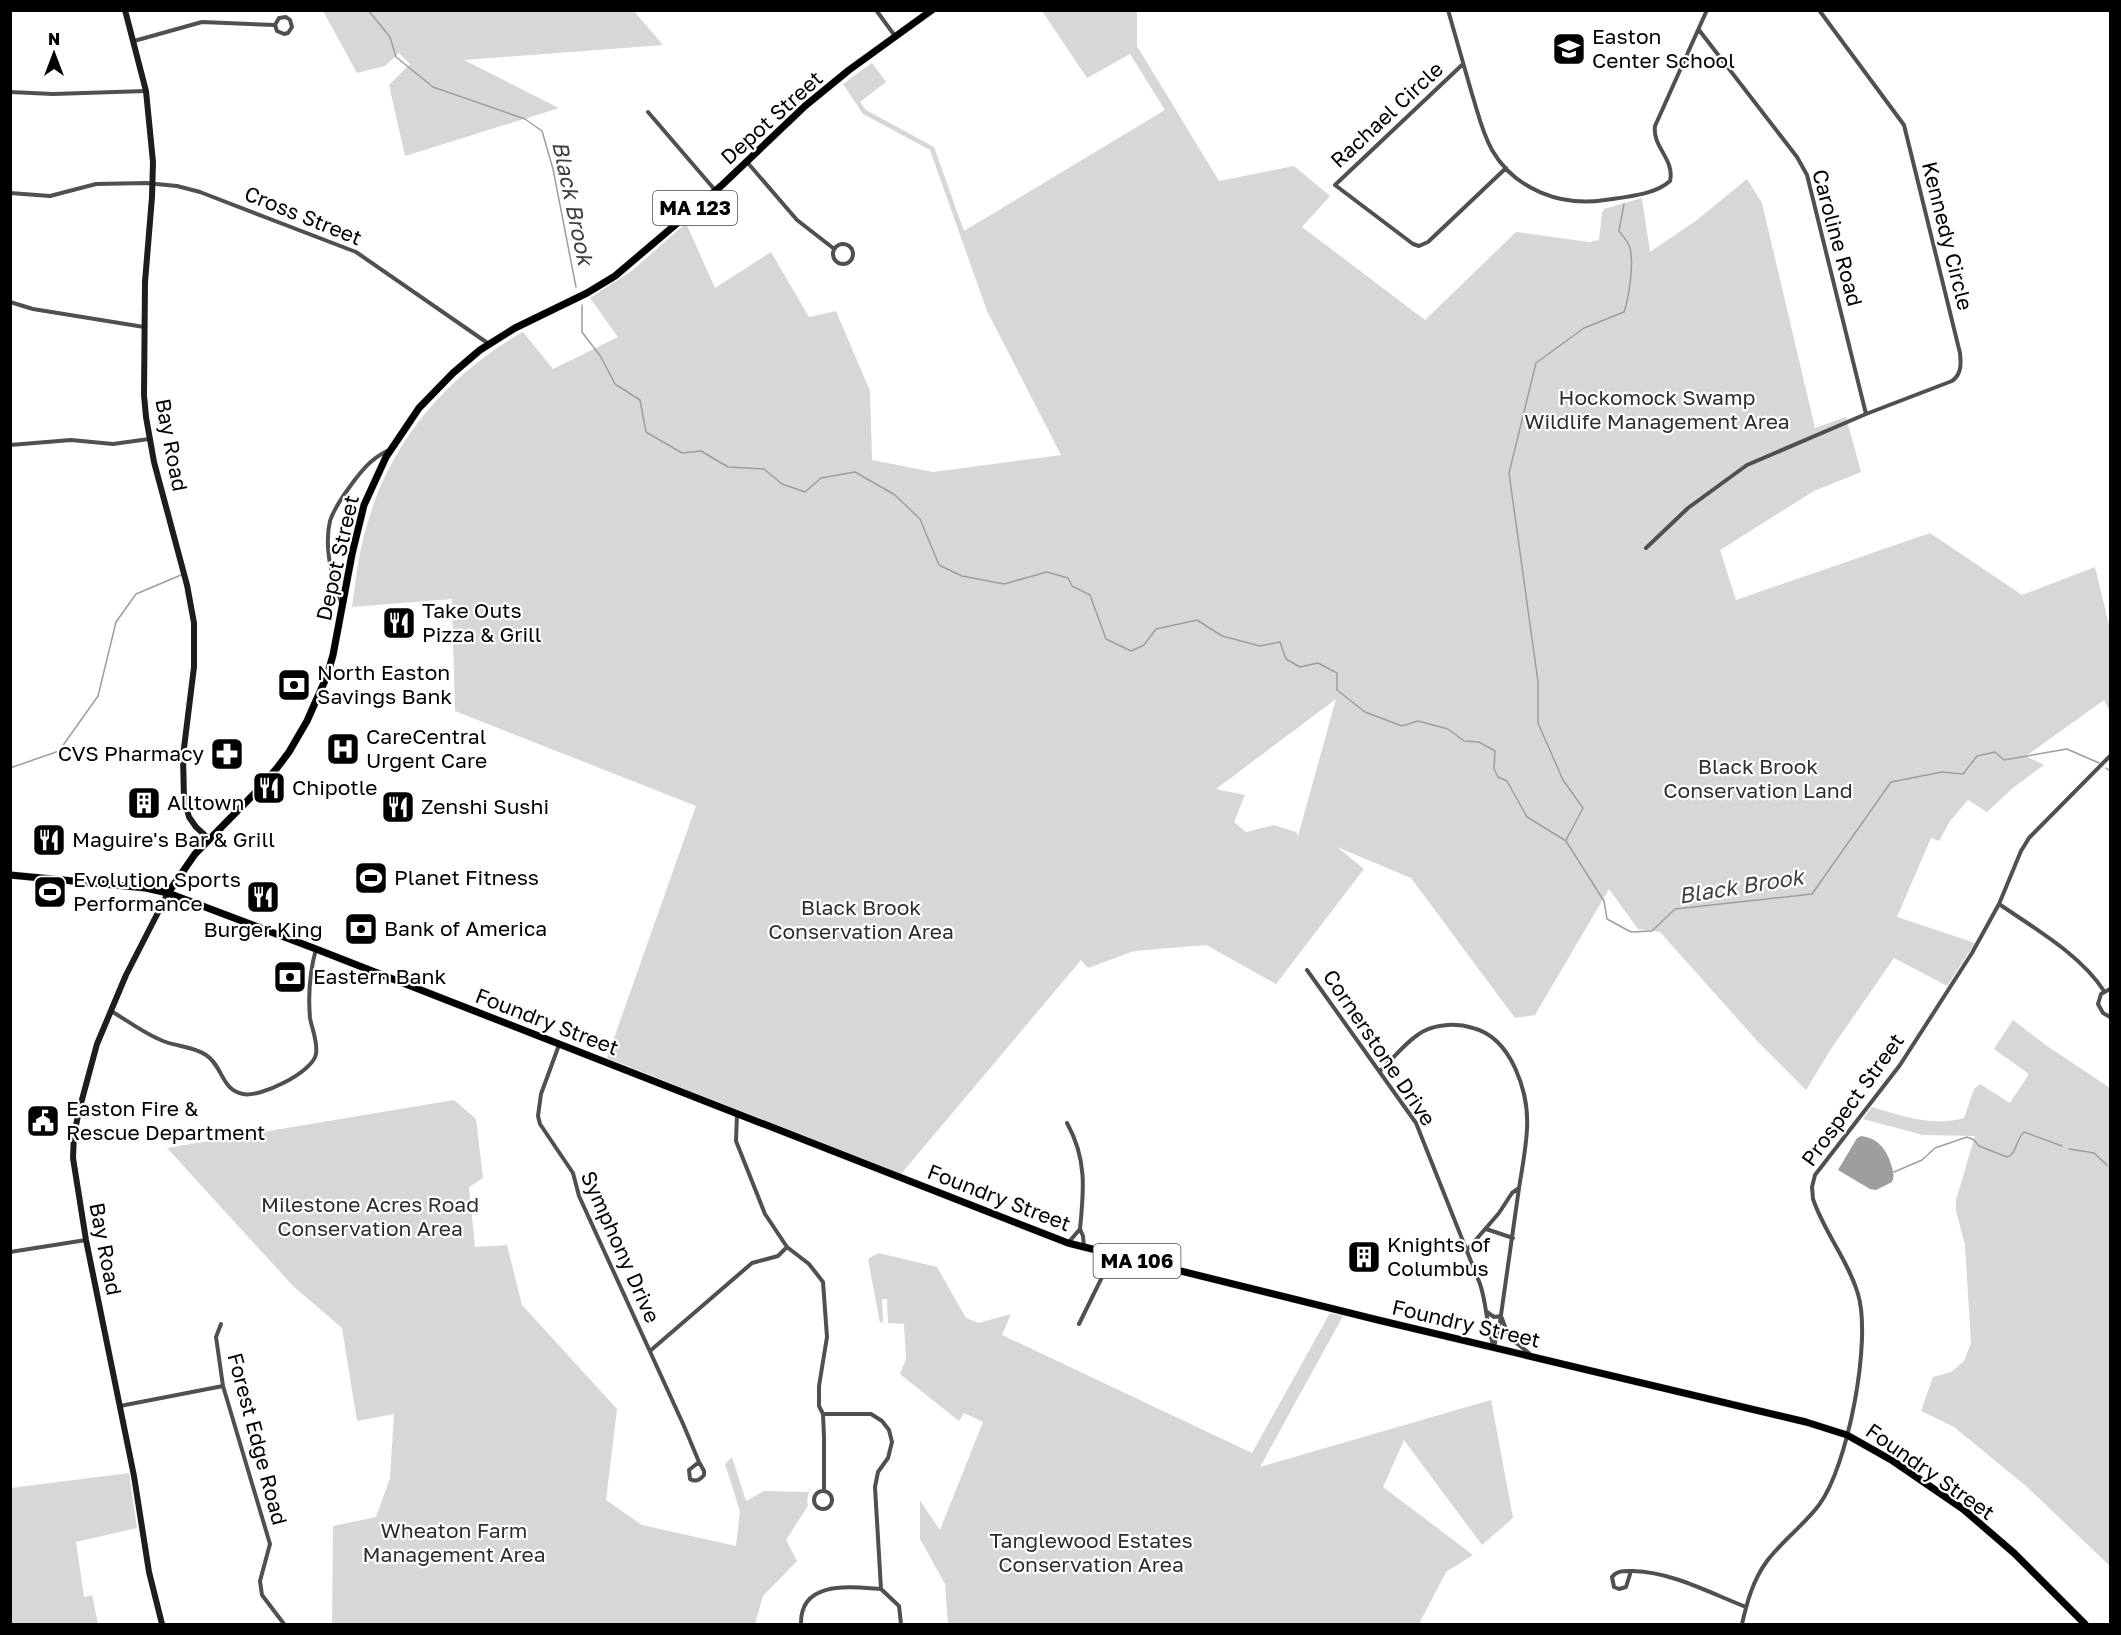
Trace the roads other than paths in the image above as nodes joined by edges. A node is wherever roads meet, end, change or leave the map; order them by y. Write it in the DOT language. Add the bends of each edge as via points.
graph roads {
  1 [pos="125,10"];
  2 [pos="876,10"];
  3 [pos="932,10"];
  4 [pos="1448,10"];
  5 [pos="1707,10"];
  6 [pos="1819,10"];
  7 [pos="275,25"];
  8 [pos="1699,30"];
  9 [pos="895,37"];
  10 [pos="134,41"];
  11 [pos="1464,64"];
  12 [pos="146,91"];
  13 [pos="10,92"];
  14 [pos="648,111"];
  15 [pos="747,162"];
  16 [pos="1506,168"];
  17 [pos="153,183"];
  18 [pos="715,191"];
  19 [pos="10,193"];
  20 [pos="833,248"];
  21 [pos="10,302"];
  22 [pos="144,327"];
  23 [pos="490,344"];
  24 [pos="1866,414"];
  25 [pos="149,438"];
  26 [pos="10,445"];
  27 [pos="391,449"];
  28 [pos="1646,548"];
  29 [pos="343,607"];
  30 [pos="2110,756"];
  31 [pos="209,839"];
  32 [pos="10,875"];
  33 [pos="168,893"];
  34 [pos="1999,904"];
  35 [pos="316,949"];
  36 [pos="1307,970"];
  37 [pos="2110,989"];
  38 [pos="2104,992"];
  39 [pos="111,1010"];
  40 [pos="2110,1017"];
  41 [pos="559,1045"];
  42 [pos="1380,1071"];
  43 [pos="737,1114"];
  44 [pos="1067,1123"];
  45 [pos="1519,1188"];
  46 [pos="1486,1228"];
  47 [pos="1080,1229"];
  48 [pos="1513,1238"];
  49 [pos="86,1240"];
  50 [pos="1068,1243"];
  51 [pos="787,1247"];
  52 [pos="1084,1248"];
  53 [pos="1467,1250"];
  54 [pos="10,1252"];
  55 [pos="1111,1254"];
  56 [pos="1487,1312"];
  57 [pos="1501,1316"];
  58 [pos="221,1324"];
  59 [pos="1079,1324"];
  60 [pos="1494,1347"];
  61 [pos="650,1351"];
  62 [pos="1534,1357"];
  63 [pos="223,1386"];
  64 [pos="119,1406"];
  65 [pos="823,1414"];
  66 [pos="1847,1435"];
  67 [pos="699,1462"];
  68 [pos="824,1491"];
  69 [pos="1631,1571"];
  70 [pos="880,1589"];
  71 [pos="1746,1607"];
  72 [pos="162,1624"];
  73 [pos="284,1624"];
  74 [pos="801,1624"];
  75 [pos="901,1624"];
  76 [pos="1742,1624"];
  77 [pos="2085,1624"];
  1 -- 10 [label="main road, Bay Road"];
  2 -- 9 [label="street"];
  3 -- 9 [label="main road, Depot Street / MA 123"];
  4 -- 11 [label="street"];
  5 -- 8 [label="street"];
  6 -- 24 [label="street, Kennedy Circle" via="1904,125 1960,353 1960,369 1952,381"];
  7 -- 7 [label="street" via="284,34 292,27 286,18 279,18"];
  7 -- 10 [label="street" via="202,22"];
  8 -- 16 [label="street" via="1655,126 1655,137 1668,161 1671,178 1667,184 1607,200 1577,202 1541,193"];
  8 -- 24 [label="street, Caroline Road" via="1808,174"];
  9 -- 15 [label="main road, Depot Street / MA 123" via="805,106"];
  10 -- 12 [label="main road, Bay Road"];
  11 -- 16 [label="street" via="1483,130"];
  11 -- 16 [label="street, Rachael Circle" via="1335,185 1419,246 1428,242"];
  12 -- 13 [label="street"];
  12 -- 17 [label="main road, Bay Road"];
  14 -- 18 [label="street"];
  15 -- 18 [label="main road, Depot Street / MA 123"];
  15 -- 20 [label="street" via="796,220"];
  17 -- 19 [label="street, Cross Street" via="96,184 50,196"];
  17 -- 22 [label="main road, Bay Road"];
  17 -- 23 [label="street, Cross Street" via="200,192 351,250"];
  18 -- 23 [label="main road, Depot Street / MA 123" via="608,280"];
  20 -- 20 [label="street" via="835,261 845,264 852,260 851,247"];
  21 -- 22 [label="street"];
  22 -- 25 [label="main road, Bay Road" via="144,395"];
  23 -- 27 [label="main road, Depot Street / MA 123" via="433,392"];
  24 -- 28 [label="street, Kennedy Circle" via="1747,465 1688,508"];
  25 -- 26 [label="street" via="112,444 71,440"];
  25 -- 31 [label="main road, Bay Road" via="194,622 195,658 183,756 184,799 189,817"];
  27 -- 29 [label="main road, Depot Street / MA 123" via="360,517"];
  27 -- 29 [label="street" via="373,458 362,470 330,521 331,563"];
  29 -- 31 [label="main road, Depot Street / MA 123" via="327,676 295,742 254,794"];
  30 -- 34 [label="street, Prospect Street" via="2030,838"];
  31 -- 33 [label="main road, Depot Street / MA 123"];
  32 -- 33 [label="main road, Foundry Street / MA 106"];
  33 -- 35 [label="main road, Foundry Street / MA 106"];
  33 -- 39 [label="main road, Bay Road"];
  34 -- 38 [label="street" via="2062,949"];
  34 -- 66 [label="street, Prospect Street" via="1900,1065 1825,1160 1812,1183 1814,1204 1850,1272 1862,1314 1863,1339"];
  35 -- 39 [label="street" via="310,998 316,1056 304,1071 257,1093 246,1095 232,1090 207,1056 191,1047 159,1039"];
  35 -- 41 [label="main road, Foundry Street / MA 106"];
  36 -- 42 [label="street, Cornerstone Drive"];
  37 -- 38 [label="street"];
  38 -- 40 [label="street" via="2099,1007"];
  39 -- 49 [label="main road, Bay Road" via="91,1064 74,1143 73,1166"];
  41 -- 43 [label="main road, Foundry Street / MA 106"];
  41 -- 61 [label="street, Symphony Drive" via="538,1106 540,1124 573,1173 579,1196"];
  42 -- 45 [label="street" via="1415,1037 1431,1028 1467,1026 1494,1038 1510,1058 1523,1094 1527,1127"];
  42 -- 53 [label="street, Cornerstone Drive" via="1419,1128"];
  43 -- 50 [label="main road, Foundry Street / MA 106"];
  43 -- 51 [label="street" via="736,1141 765,1214"];
  44 -- 47 [label="street" via="1077,1140 1083,1168"];
  45 -- 46 [label="street"];
  45 -- 48 [label="street"];
  46 -- 48 [label="street"];
  46 -- 53 [label="street"];
  47 -- 50 [label="street"];
  47 -- 52 [label="street"];
  48 -- 57 [label="street"];
  49 -- 54 [label="street"];
  49 -- 64 [label="main road, Bay Road"];
  50 -- 52 [label="main road, Foundry Street / MA 106"];
  51 -- 61 [label="street" via="778,1256 752,1263"];
  51 -- 65 [label="street" via="809,1264 823,1282 827,1337 819,1406"];
  52 -- 55 [label="main road, Foundry Street / MA 106"];
  53 -- 56 [label="street, Cornerstone Drive"];
  55 -- 59 [label="street"];
  55 -- 60 [label="main road, Foundry Street / MA 106"];
  56 -- 57 [label="street"];
  56 -- 60 [label="street, Cornerstone Drive"];
  57 -- 60 [label="street"];
  57 -- 62 [label="street" via="1509,1337"];
  58 -- 63 [label="street, Forest Edge Road" via="216,1336"];
  60 -- 62 [label="main road, Foundry Street / MA 106"];
  61 -- 67 [label="street, Symphony Drive"];
  62 -- 66 [label="main road, Foundry Street / MA 106"];
  63 -- 64 [label="street"];
  63 -- 73 [label="street, Forest Edge Road" via="270,1544 260,1581 262,1595"];
  64 -- 72 [label="main road, Bay Road" via="148,1572"];
  65 -- 68 [label="street"];
  65 -- 70 [label="street" via="872,1414 889,1430 891,1452 878,1472 875,1487"];
  66 -- 71 [label="street, Prospect Street" via="1825,1496 1765,1563"];
  66 -- 77 [label="main road, Foundry Street / MA 106" via="1893,1461 1962,1509 2014,1553"];
  67 -- 67 [label="street, Symphony Drive" via="704,1474 693,1481 689,1470"];
  68 -- 68 [label="street" via="814,1499 816,1506 823,1509 831,1506 832,1500"];
  69 -- 69 [label="street" via="1626,1587 1614,1587 1614,1574"];
  69 -- 71 [label="street" via="1667,1576"];
  70 -- 74 [label="street" via="824,1590 803,1605"];
  70 -- 75 [label="street" via="899,1606"];
  71 -- 76 [label="street, Prospect Street"];
}
